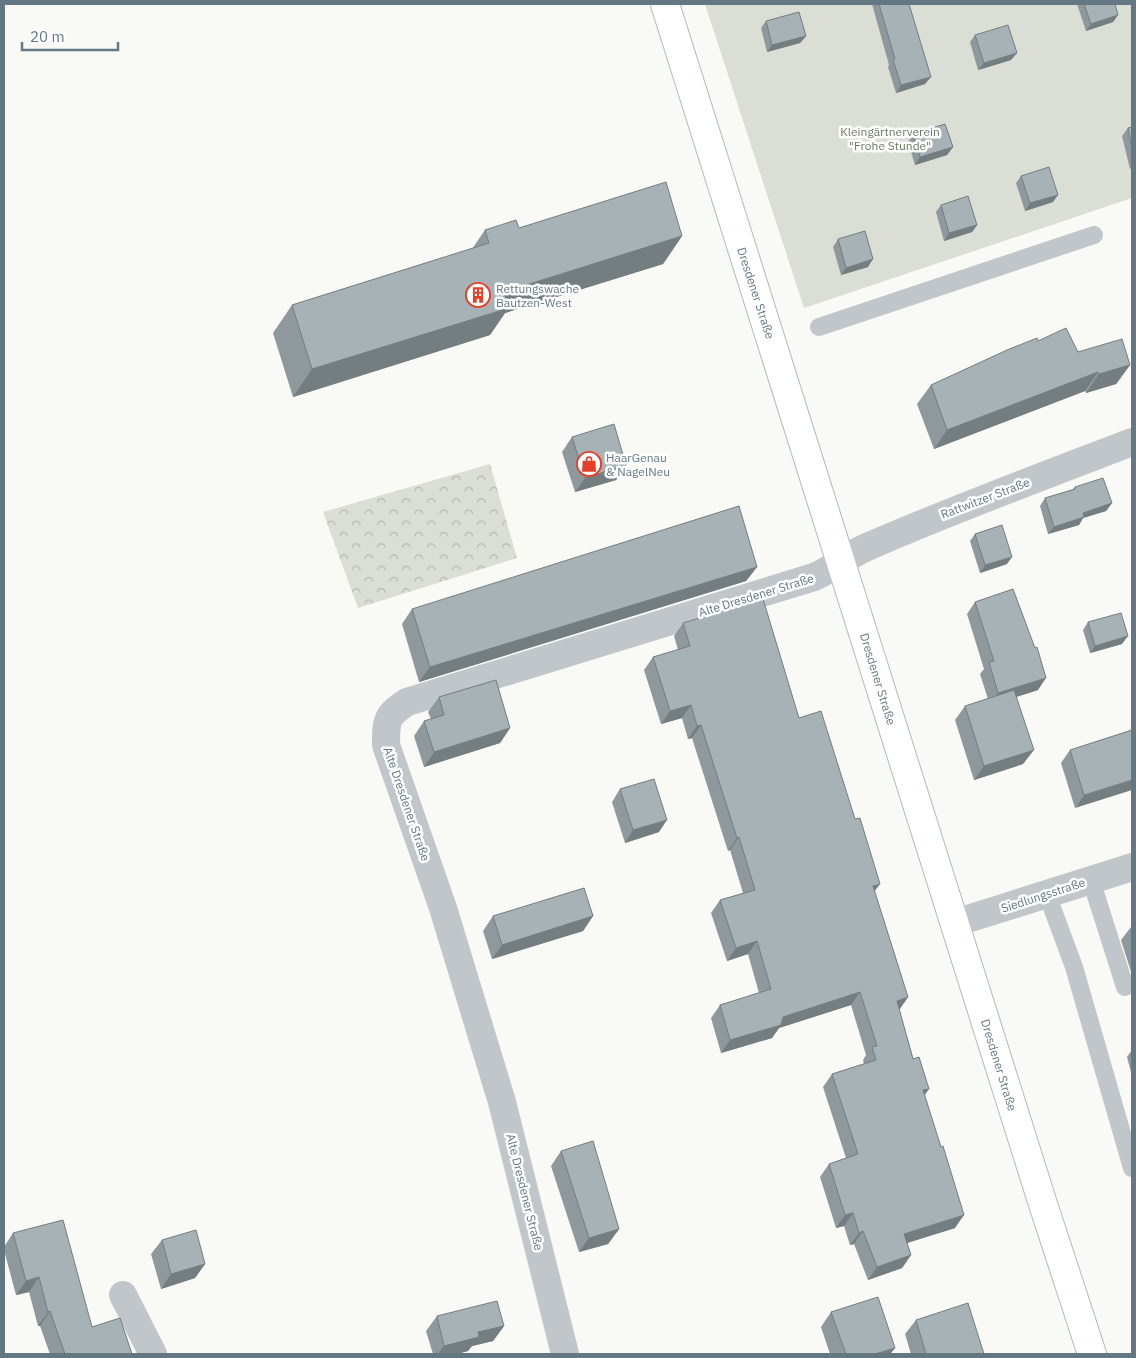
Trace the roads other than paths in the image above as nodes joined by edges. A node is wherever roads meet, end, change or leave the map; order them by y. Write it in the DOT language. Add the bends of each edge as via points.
graph roads {
  1 [pos="665,4"];
  2 [pos="1094,235"];
  3 [pos="819,327"];
  4 [pos="1132,442"];
  5 [pos="841,561"];
  6 [pos="1132,866"];
  7 [pos="1091,880"];
  8 [pos="1047,894"];
  9 [pos="954,924"];
  10 [pos="1125,987"];
  11 [pos="1132,1168"];
  12 [pos="123,1295"];
  13 [pos="153,1354"];
  14 [pos="565,1354"];
  15 [pos="1092,1354"];
  1 -- 5 [label="main road, Dresdener Straße"];
  2 -- 3 [label="lane"];
  4 -- 5 [label="street, Rattwitzer Straße" via="952,511"];
  5 -- 9 [label="main road, Dresdener Straße"];
  5 -- 14 [label="street, Alte Dresdener Straße" via="814,577 407,702 393,712 386,726 386,745 442,908 502,1102"];
  6 -- 7 [label="street, Siedlungsstraße"];
  7 -- 8 [label="street, Siedlungsstraße"];
  7 -- 10 [label="lane"];
  8 -- 9 [label="street, Siedlungsstraße"];
  8 -- 11 [label="lane" via="1074,967"];
  9 -- 15 [label="main road, Dresdener Straße"];
  12 -- 13 [label="street"];
}
